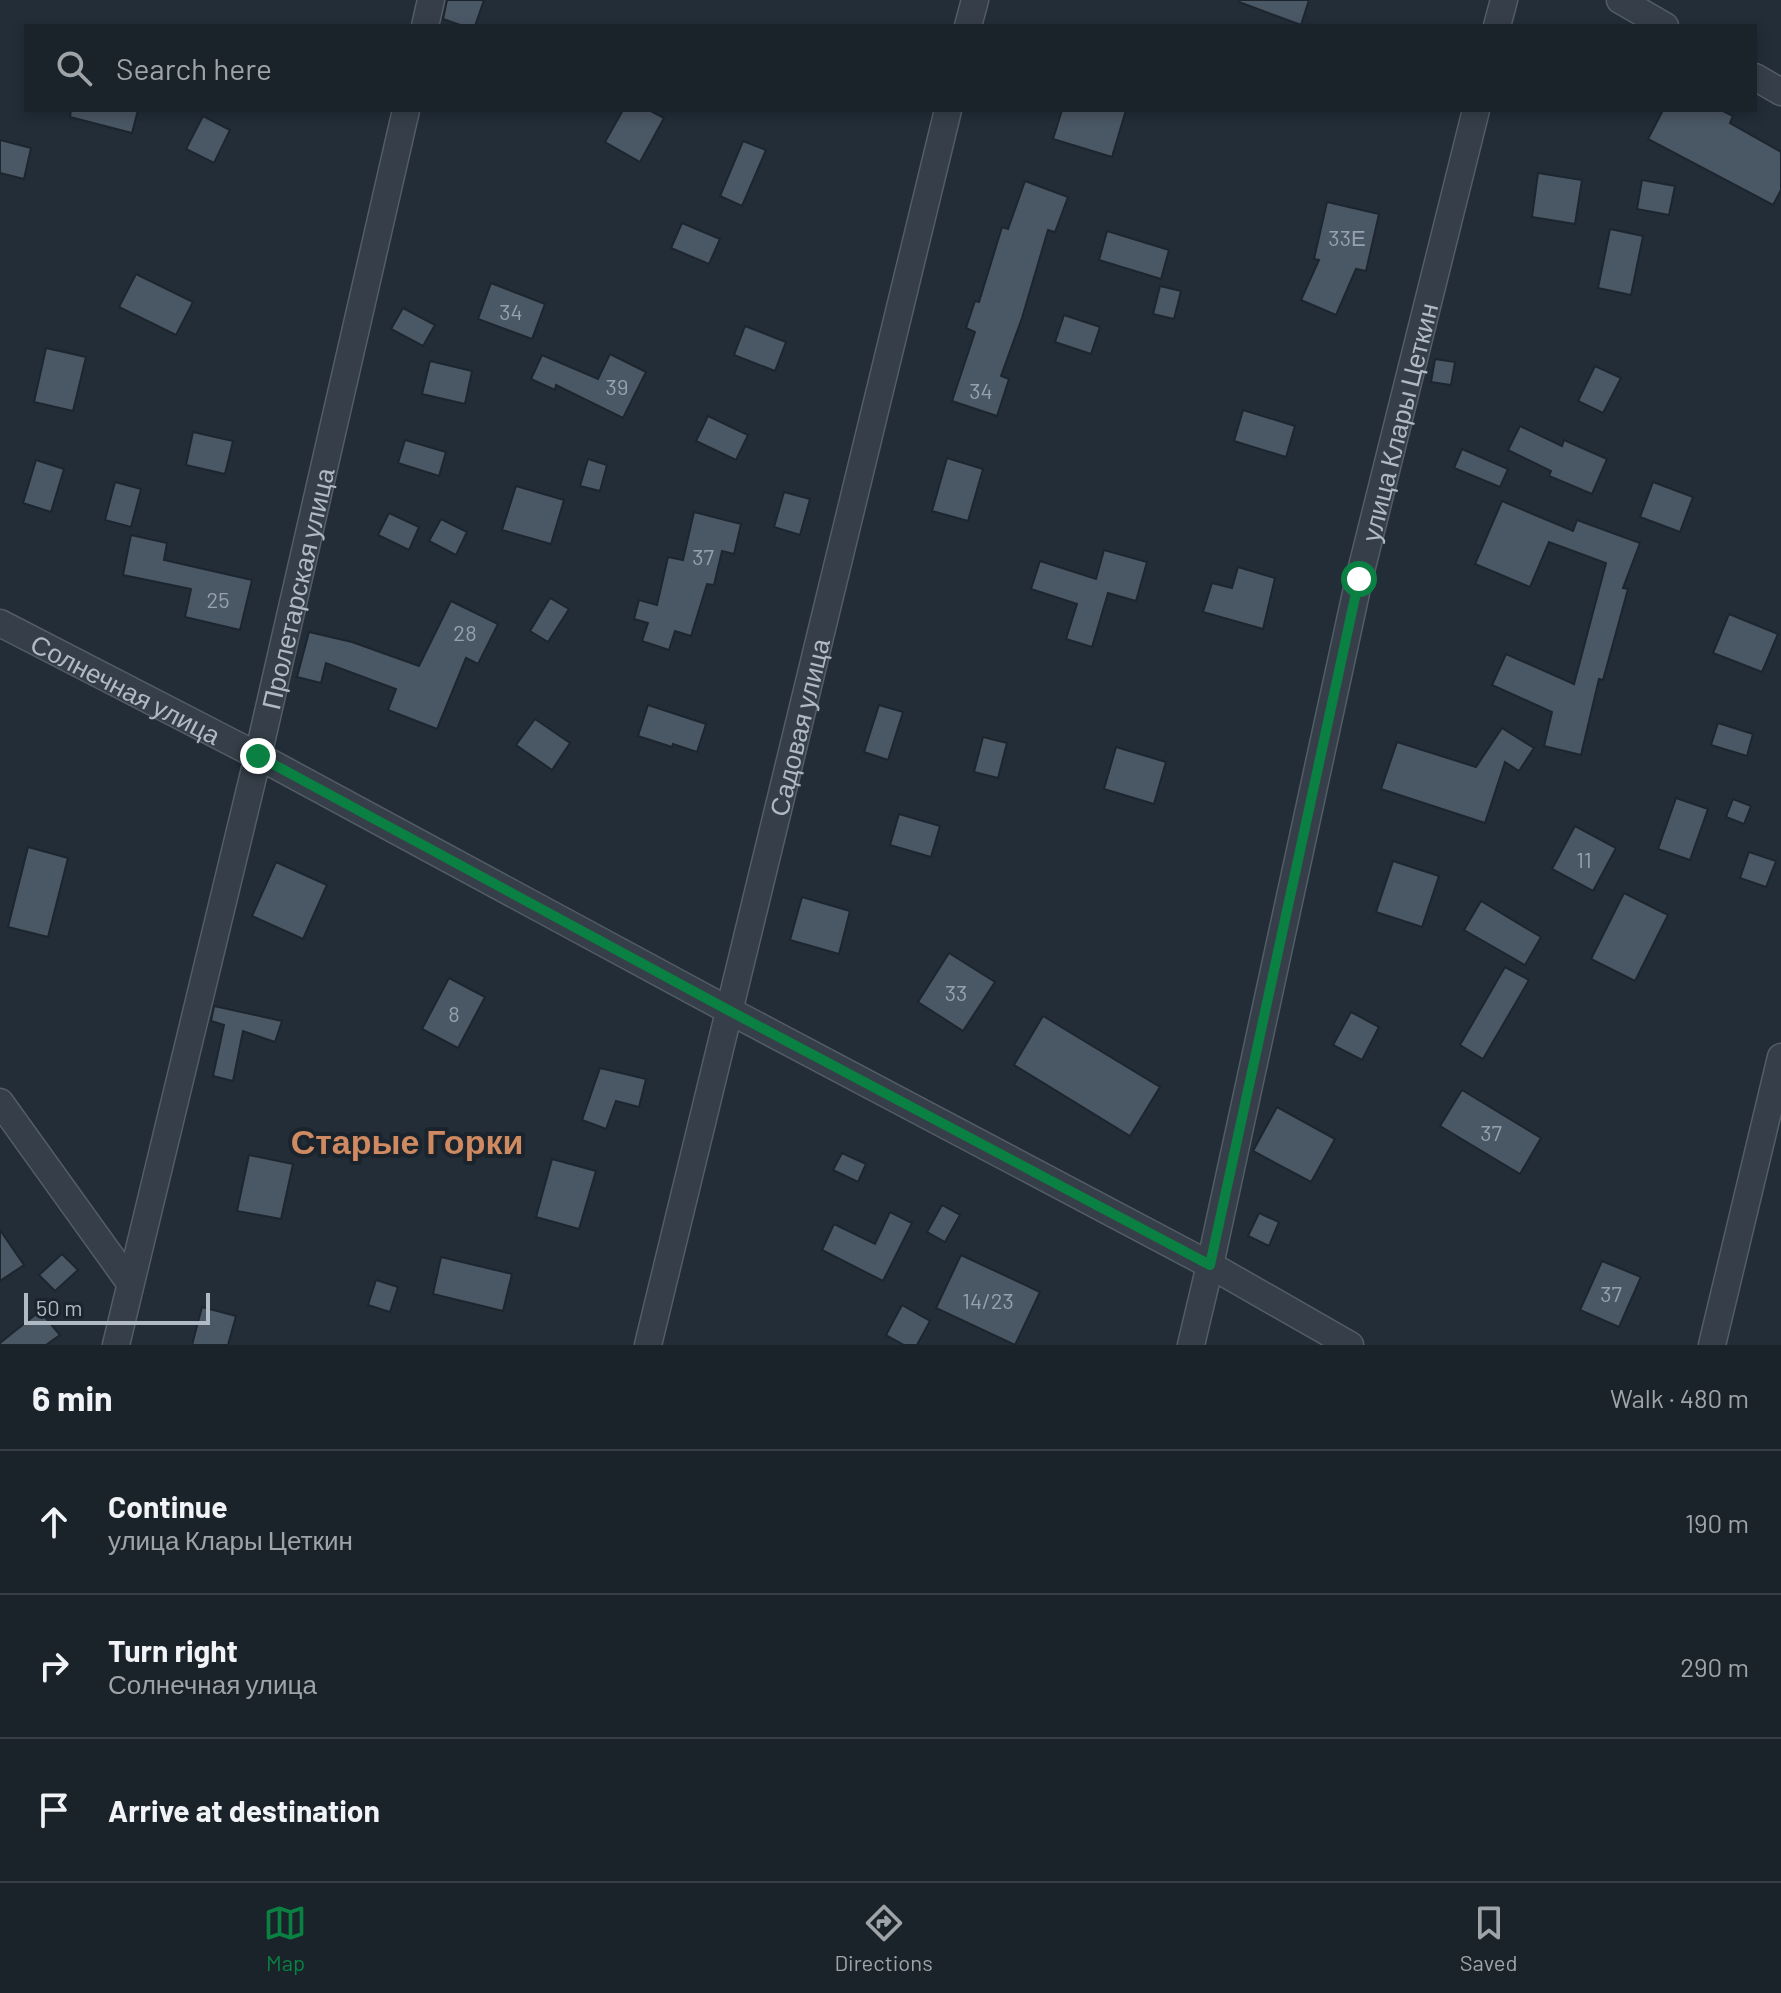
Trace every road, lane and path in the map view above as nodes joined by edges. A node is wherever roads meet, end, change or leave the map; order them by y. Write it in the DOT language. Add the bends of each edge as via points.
graph roads {
  1 [pos="431,0"];
  2 [pos="975,0"];
  3 [pos="1504,0"];
  4 [pos="1620,0"];
  5 [pos="425,24"];
  6 [pos="969,24"];
  7 [pos="1498,24"];
  8 [pos="1662,24"];
  9 [pos="1757,78"];
  10 [pos="1781,92"];
  11 [pos="406,112"];
  12 [pos="948,112"];
  13 [pos="1476,112"];
  14 [pos="0,623"];
  15 [pos="258,756"];
  16 [pos="728,1010"];
  17 [pos="1781,1057"];
  18 [pos="0,1102"];
  19 [pos="1210,1265"];
  20 [pos="130,1283"];
  21 [pos="116,1345"];
  22 [pos="648,1345"];
  23 [pos="1191,1345"];
  24 [pos="1350,1345"];
  25 [pos="1712,1345"];
  1 -- 5 [label="street"];
  2 -- 6 [label="street"];
  3 -- 7 [label="street"];
  4 -- 8 [label="street"];
  9 -- 10 [label="street"];
  11 -- 15 [label="street, Пролетарская улица"];
  12 -- 16 [label="street, Садовая улица"];
  13 -- 19 [label="street, улица Клары Цеткин" via="1359,579"];
  14 -- 15 [label="street, Солнечная улица"];
  15 -- 16 [label="street, Солнечная улица"];
  15 -- 20 [label="street, Пролетарская улица"];
  16 -- 19 [label="street, Солнечная улица"];
  16 -- 22 [label="street, Садовая улица"];
  17 -- 25 [label="street"];
  18 -- 20 [label="street"];
  19 -- 23 [label="street, улица Клары Цеткин"];
  19 -- 24 [label="street, Солнечная улица"];
  20 -- 21 [label="street, Пролетарская улица"];
}
